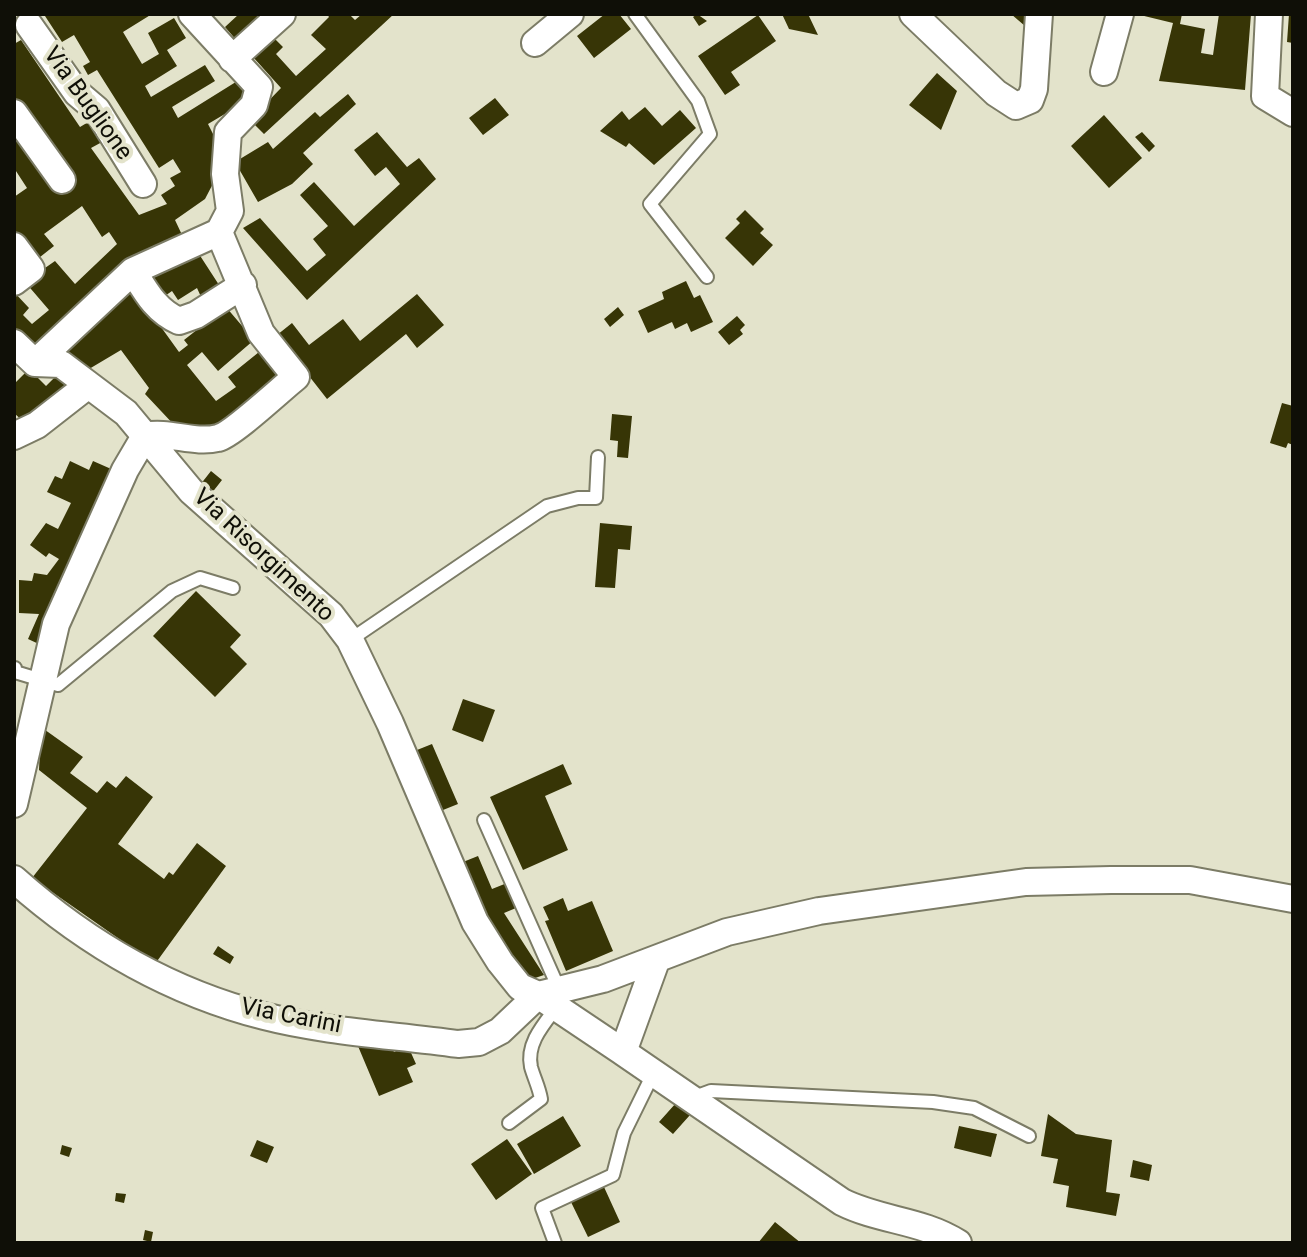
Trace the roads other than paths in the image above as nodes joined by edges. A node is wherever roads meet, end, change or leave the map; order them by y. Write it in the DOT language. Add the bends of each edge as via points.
graph roads {
  1 [pos="282,14"];
  2 [pos="570,14"];
  3 [pos="635,14"];
  4 [pos="913,14"];
  5 [pos="1039,14"];
  6 [pos="1120,14"];
  7 [pos="1269,14"];
  8 [pos="196,15"];
  9 [pos="26,25"];
  10 [pos="535,43"];
  11 [pos="232,59"];
  12 [pos="1104,72"];
  13 [pos="14,113"];
  14 [pos="1293,113"];
  15 [pos="62,180"];
  16 [pos="143,184"];
  17 [pos="219,232"];
  18 [pos="14,246"];
  19 [pos="133,271"];
  20 [pos="707,277"];
  21 [pos="14,282"];
  22 [pos="243,285"];
  23 [pos="14,343"];
  24 [pos="35,363"];
  25 [pos="87,386"];
  26 [pos="14,436"];
  27 [pos="145,436"];
  28 [pos="598,457"];
  29 [pos="233,588"];
  30 [pos="350,640"];
  31 [pos="15,668"];
  32 [pos="42,680"];
  33 [pos="14,804"];
  34 [pos="484,820"];
  35 [pos="14,879"];
  36 [pos="1293,899"];
  37 [pos="656,961"];
  38 [pos="551,997"];
  39 [pos="623,1052"];
  40 [pos="653,1074"];
  41 [pos="689,1099"];
  42 [pos="509,1123"];
  43 [pos="1029,1136"];
  44 [pos="555,1243"];
  45 [pos="958,1243"];
  1 -- 11 [label="street"];
  2 -- 10 [label="street"];
  3 -- 20 [label="lane" via="698,101 710,134 650,204"];
  4 -- 5 [label="street" via="1016,106 1030,100 1034,89"];
  6 -- 12 [label="street"];
  7 -- 14 [label="street" via="1265,96"];
  8 -- 11 [label="street"];
  9 -- 16 [label="street, Via Buglione" via="77,93 97,110"];
  11 -- 17 [label="street" via="259,87 254,105 228,132 225,174 230,211"];
  13 -- 15 [label="street"];
  17 -- 19 [label="street"];
  17 -- 22 [label="street"];
  18 -- 21 [label="street" via="31,269"];
  19 -- 22 [label="street" via="153,303 179,321"];
  19 -- 24 [label="street"];
  22 -- 27 [label="street" via="261,333 296,377 220,438"];
  23 -- 24 [label="street, Via Risorgimento"];
  24 -- 25 [label="street, Via Risorgimento" via="61,364"];
  25 -- 26 [label="street"];
  25 -- 27 [label="street, Via Risorgimento" via="126,413"];
  27 -- 30 [label="street, Via Risorgimento" via="191,491 331,615"];
  27 -- 32 [label="street" via="56,624"];
  28 -- 30 [label="lane" via="596,498 547,506"];
  29 -- 32 [label="lane" via="200,578 186,584 58,685"];
  30 -- 38 [label="street, Via Risorgimento" via="475,922 520,987"];
  31 -- 32 [label="lane"];
  32 -- 33 [label="street"];
  34 -- 38 [label="lane"];
  35 -- 38 [label="street, Via Carini" via="157,979 265,1017 458,1044 479,1042"];
  36 -- 37 [label="street" via="1190,880 1026,882 819,911 727,932"];
  37 -- 38 [label="street"];
  37 -- 39 [label="street"];
  38 -- 39 [label="street, Via Risorgimento"];
  38 -- 42 [label="lane" via="531,1049 541,1099"];
  39 -- 40 [label="street, Via Risorgimento"];
  40 -- 41 [label="street, Via Risorgimento"];
  40 -- 44 [label="lane" via="624,1133 613,1175 542,1208"];
  41 -- 43 [label="lane" via="711,1091 933,1102 974,1108"];
  41 -- 45 [label="street, Via Risorgimento" via="842,1202 863,1213 918,1223"];
}
